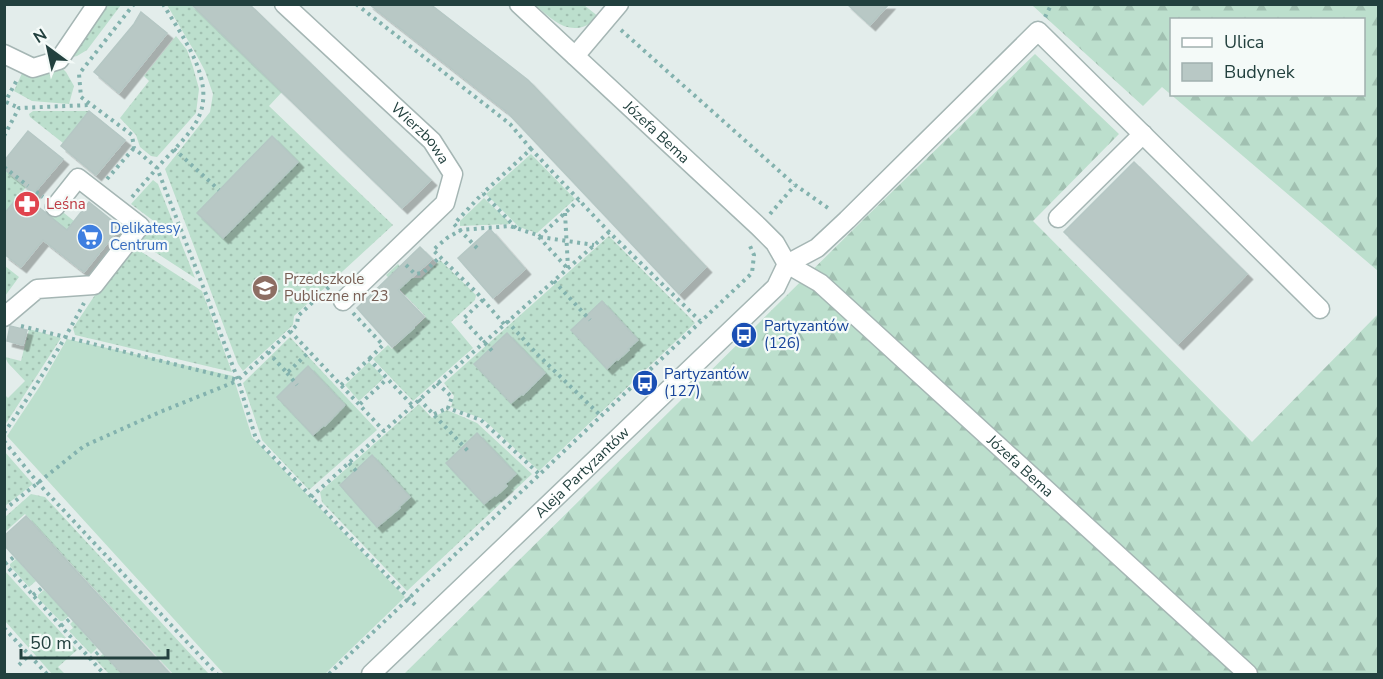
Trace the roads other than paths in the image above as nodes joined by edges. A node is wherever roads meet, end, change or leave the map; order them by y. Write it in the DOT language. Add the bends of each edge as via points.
graph roads {
  1 [pos="97,4"];
  2 [pos="284,4"];
  3 [pos="519,4"];
  4 [pos="613,11"];
  5 [pos="4,54"];
  6 [pos="575,56"];
  7 [pos="1143,134"];
  8 [pos="55,207"];
  9 [pos="1058,218"];
  10 [pos="787,264"];
  11 [pos="346,305"];
  12 [pos="1320,309"];
  13 [pos="9,320"];
  14 [pos="371,675"];
  15 [pos="1248,675"];
  1 -- 5 [label="street" via="59,60 33,68"];
  2 -- 11 [label="street, Wierzbowa" via="432,141 453,174 445,203"];
  3 -- 6 [label="street, Józefa Bema"];
  4 -- 6 [label="street"];
  6 -- 10 [label="street, Józefa Bema" via="759,227 775,243"];
  7 -- 9 [label="street"];
  7 -- 10 [label="street" via="1038,31 817,248"];
  7 -- 12 [label="street"];
  8 -- 13 [label="street" via="78,178 140,226 94,285 37,289"];
  10 -- 14 [label="street, Aleja Partyzantów" via="776,286"];
  10 -- 15 [label="street, Józefa Bema" via="820,283"];
}
